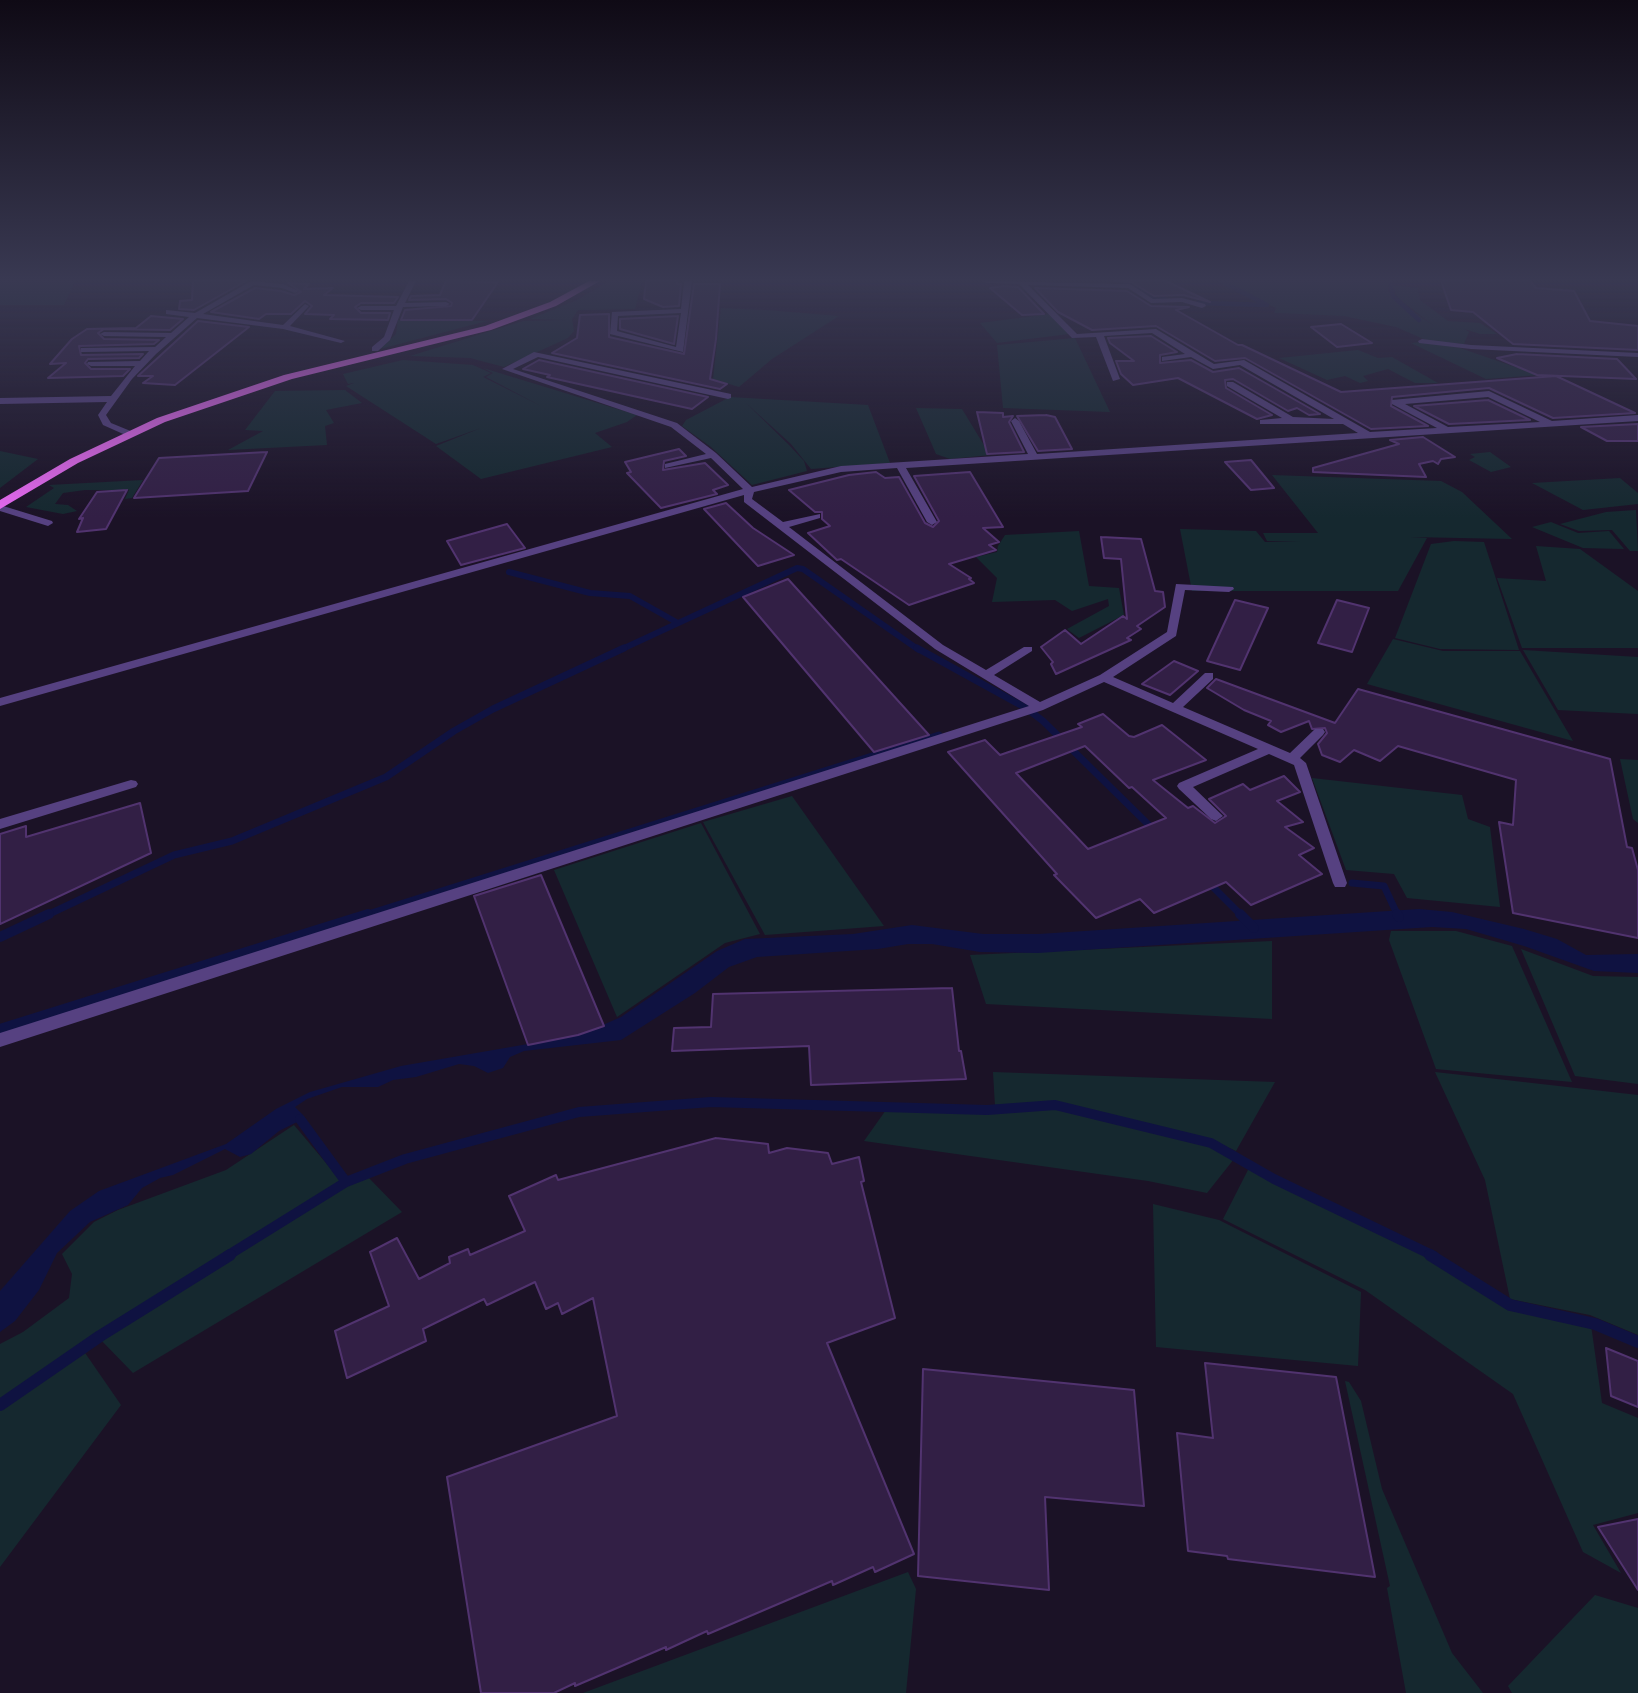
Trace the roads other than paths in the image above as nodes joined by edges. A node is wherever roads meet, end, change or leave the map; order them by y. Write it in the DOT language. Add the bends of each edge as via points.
graph roads {
  1 [pos="146,360"];
  2 [pos="363,360"];
  3 [pos="525,360"];
  4 [pos="564,360"];
  5 [pos="1109,360"];
  6 [pos="1201,360"];
  7 [pos="143,363"];
  8 [pos="91,365"];
  9 [pos="1116,379"];
  10 [pos="1230,384"];
  11 [pos="728,396"];
  12 [pos="112,399"];
  13 [pos="0,401"];
  14 [pos="1638,418"];
  15 [pos="1292,420"];
  16 [pos="1015,421"];
  17 [pos="1263,422"];
  18 [pos="1346,422"];
  19 [pos="1549,423"];
  20 [pos="1445,429"];
  21 [pos="130,434"];
  22 [pos="1369,435"];
  23 [pos="713,455"];
  24 [pos="1034,456"];
  25 [pos="900,465"];
  26 [pos="668,466"];
  27 [pos="750,490"];
  28 [pos="0,507"];
  29 [pos="816,516"];
  30 [pos="932,522"];
  31 [pos="48,523"];
  32 [pos="781,526"];
  33 [pos="1229,589"];
  34 [pos="1028,649"];
  35 [pos="986,675"];
  36 [pos="1209,676"];
  37 [pos="1104,678"];
  38 [pos="0,702"];
  39 [pos="1040,707"];
  40 [pos="1174,709"];
  41 [pos="1319,732"];
  42 [pos="1269,749"];
  43 [pos="1292,759"];
  44 [pos="131,784"];
  45 [pos="1216,816"];
  46 [pos="0,824"];
  47 [pos="1340,883"];
  48 [pos="0,1040"];
  1 -- 7 [label="street"];
  2 -- 21 [label="main road" via="242,391"];
  3 -- 23 [label="street" via="506,369 674,425"];
  4 -- 11 [label="street"];
  5 -- 9 [label="street"];
  6 -- 18 [label="street" via="1213,367 1241,362"];
  7 -- 8 [label="street"];
  7 -- 12 [label="street"];
  10 -- 15 [label="street"];
  12 -- 13 [label="street"];
  12 -- 21 [label="street" via="102,415 107,425"];
  14 -- 19 [label="street"];
  15 -- 17 [label="street"];
  15 -- 18 [label="street"];
  16 -- 24 [label="street"];
  18 -- 22 [label="street"];
  19 -- 20 [label="street"];
  19 -- 20 [label="street" via="1489,394 1395,402"];
  20 -- 22 [label="street"];
  21 -- 28 [label="main road" via="74,461"];
  22 -- 24 [label="street"];
  23 -- 26 [label="street"];
  23 -- 27 [label="street"];
  24 -- 25 [label="street"];
  25 -- 27 [label="street" via="841,469"];
  25 -- 30 [label="street"];
  27 -- 32 [label="street" via="747,500"];
  27 -- 38 [label="street"];
  28 -- 31 [label="street"];
  29 -- 32 [label="street"];
  32 -- 35 [label="street" via="939,647"];
  33 -- 37 [label="street" via="1180,586 1172,634"];
  34 -- 35 [label="street"];
  35 -- 39 [label="street"];
  36 -- 40 [label="street"];
  37 -- 39 [label="street"];
  37 -- 40 [label="street"];
  39 -- 48 [label="street"];
  40 -- 42 [label="street"];
  41 -- 43 [label="street"];
  42 -- 43 [label="street"];
  42 -- 45 [label="street" via="1184,786"];
  43 -- 47 [label="street" via="1300,763"];
  44 -- 46 [label="street"];
}
